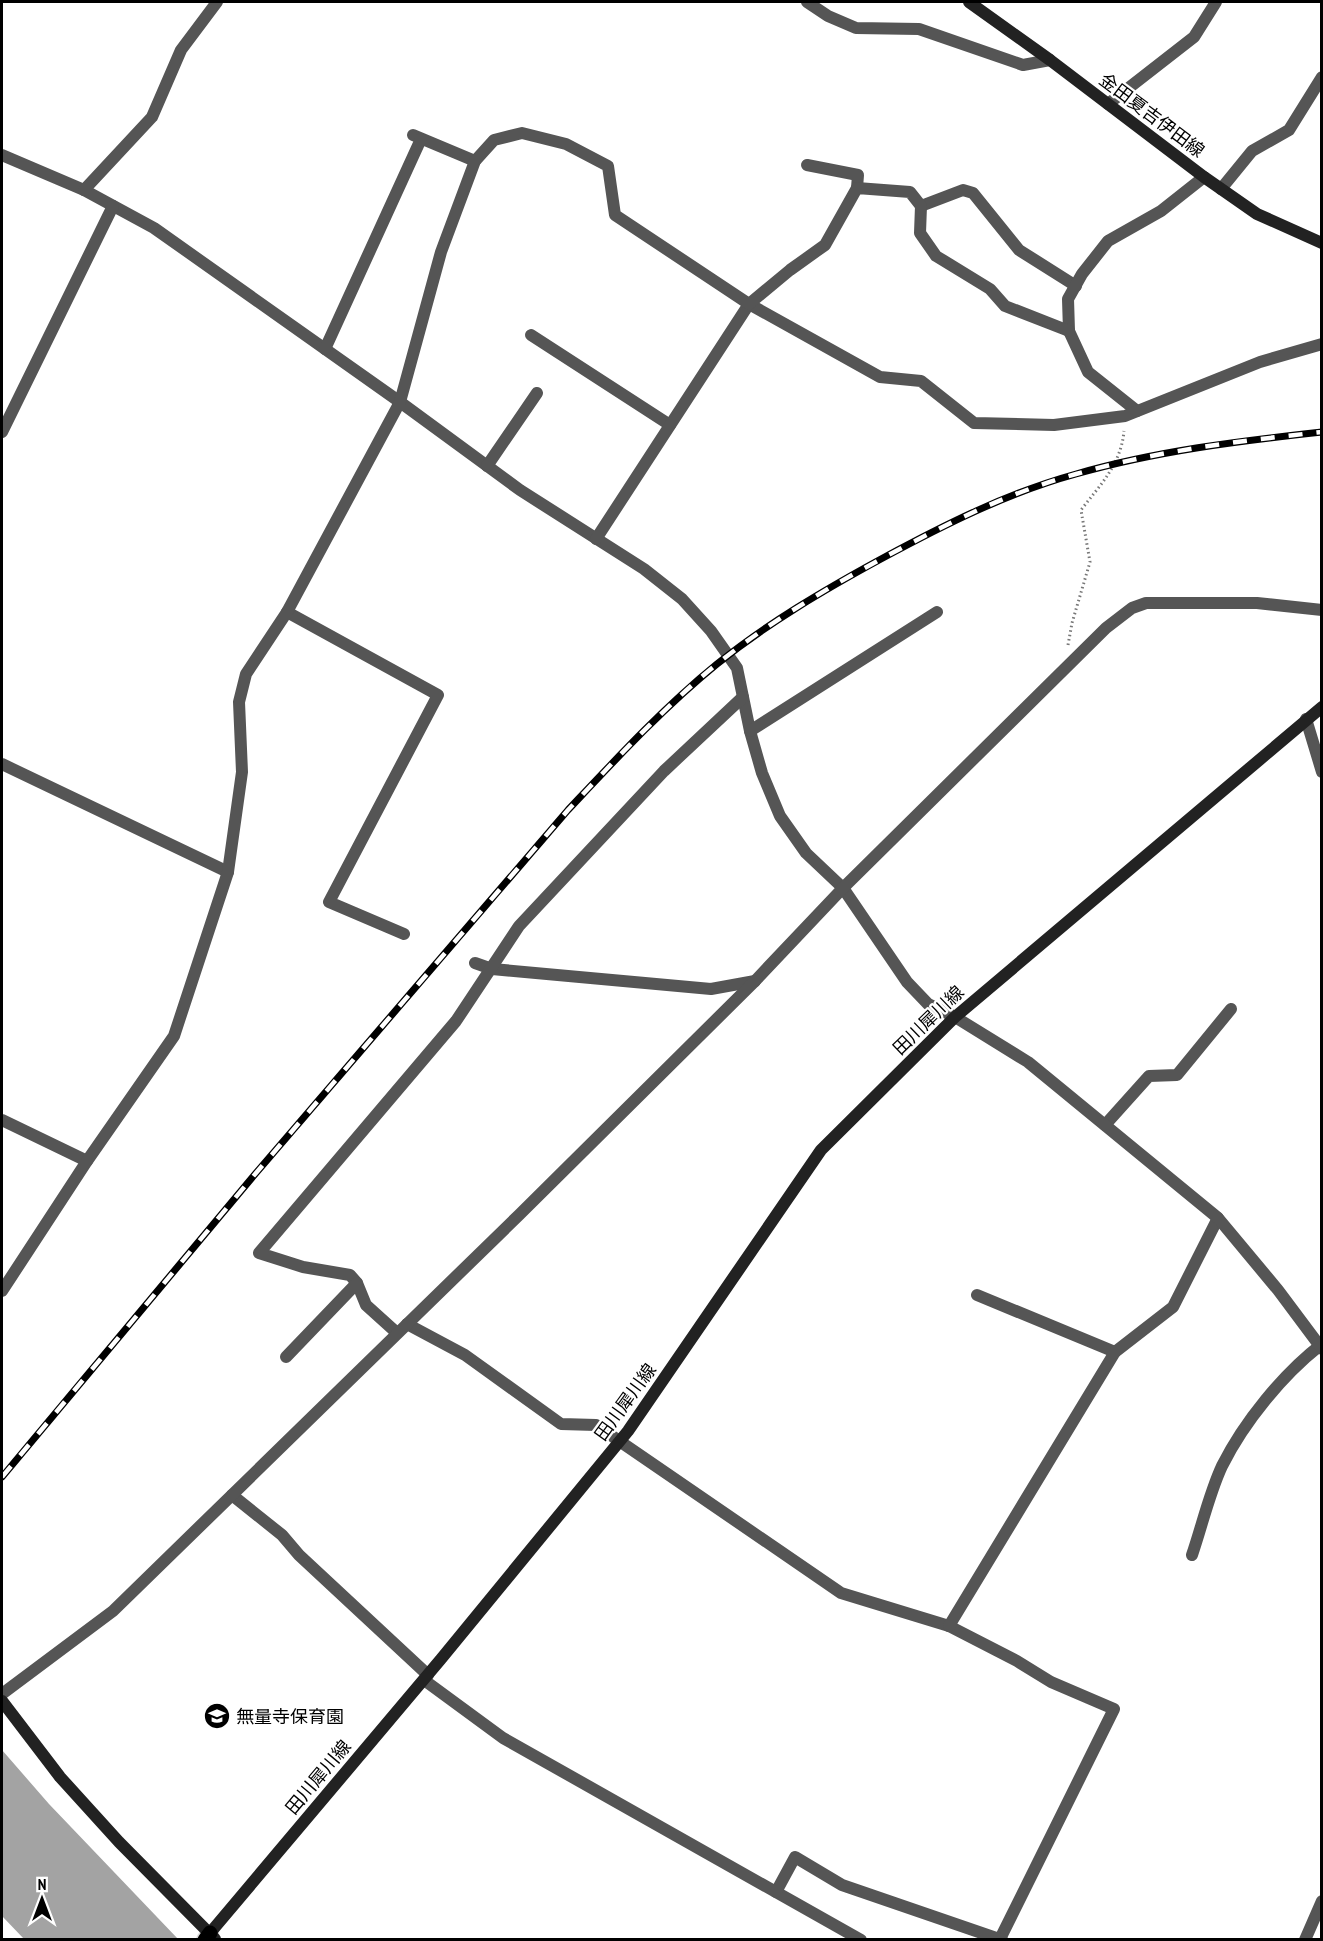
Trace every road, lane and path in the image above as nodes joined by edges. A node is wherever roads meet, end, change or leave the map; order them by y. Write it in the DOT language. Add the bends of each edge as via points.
graph roads {
  1 [pos="217,2"];
  2 [pos="807,2"];
  3 [pos="969,2"];
  4 [pos="1216,2"];
  5 [pos="1050,60"];
  6 [pos="1322,77"];
  7 [pos="1107,104"];
  8 [pos="2,155"];
  9 [pos="475,161"];
  10 [pos="807,165"];
  11 [pos="1204,177"];
  12 [pos="857,188"];
  13 [pos="1221,189"];
  14 [pos="84,190"];
  15 [pos="113,206"];
  16 [pos="921,206"];
  17 [pos="1322,243"];
  18 [pos="1076,286"];
  19 [pos="749,304"];
  20 [pos="1069,331"];
  21 [pos="531,335"];
  22 [pos="1322,344"];
  23 [pos="325,349"];
  24 [pos="537,393"];
  25 [pos="400,402"];
  26 [pos="1131,414"];
  27 [pos="670,425"];
  28 [pos="2,432"];
  29 [pos="487,466"];
  30 [pos="596,538"];
  31 [pos="1322,610"];
  32 [pos="287,612"];
  33 [pos="937,612"];
  34 [pos="1070,664"];
  35 [pos="743,697"];
  36 [pos="1322,707"];
  37 [pos="1306,719"];
  38 [pos="750,731"];
  39 [pos="2,764"];
  40 [pos="1322,772"];
  41 [pos="228,872"];
  42 [pos="843,888"];
  43 [pos="404,934"];
  44 [pos="475,963"];
  45 [pos="492,969"];
  46 [pos="755,981"];
  47 [pos="1231,1009"];
  48 [pos="955,1017"];
  49 [pos="2,1120"];
  50 [pos="1105,1125"];
  51 [pos="87,1161"];
  52 [pos="1218,1218"];
  53 [pos="357,1283"];
  54 [pos="2,1291"];
  55 [pos="977,1295"];
  56 [pos="407,1324"];
  57 [pos="397,1333"];
  58 [pos="1321,1346"];
  59 [pos="1115,1352"];
  60 [pos="286,1357"];
  61 [pos="619,1442"];
  62 [pos="232,1495"];
  63 [pos="1192,1555"];
  64 [pos="949,1626"];
  65 [pos="426,1677"];
  66 [pos="2,1694"];
  67 [pos="2,1701"];
  68 [pos="776,1892"];
  69 [pos="1322,1901"];
  70 [pos="210,1937"];
  71 [pos="1001,1939"];
  72 [pos="861,1940"];
  73 [pos="1305,1940"];
  1 -- 14 [label="street" via="181,50 152,117"];
  2 -- 5 [label="street" via="856,28 919,29 1023,65"];
  3 -- 5 [label="main road, 金田夏吉伊田線"];
  4 -- 7 [label="street" via="1194,38"];
  5 -- 7 [label="main road, 金田夏吉伊田線"];
  6 -- 13 [label="street" via="1289,130 1252,151"];
  7 -- 11 [label="main road, 金田夏吉伊田線"];
  8 -- 14 [label="street"];
  9 -- 19 [label="street" via="494,140 522,133 566,144 608,166 615,215"];
  9 -- 23 [label="street" via="417,137"];
  9 -- 25 [label="street" via="441,252"];
  10 -- 12 [label="street" via="858,175"];
  11 -- 13 [label="main road, 金田夏吉伊田線"];
  11 -- 18 [label="street" via="1161,211 1107,241"];
  12 -- 16 [label="street" via="910,192"];
  12 -- 19 [label="street" via="825,245"];
  13 -- 17 [label="main road, 金田夏吉伊田線" via="1257,214"];
  14 -- 15 [label="street"];
  15 -- 23 [label="street" via="154,228"];
  15 -- 28 [label="street"];
  16 -- 18 [label="street" via="963,190 973,193 1019,250"];
  16 -- 20 [label="street" via="920,233 936,256 990,289 1005,306"];
  18 -- 20 [label="street" via="1068,299"];
  19 -- 26 [label="street" via="880,377 921,381 974,423 1054,425"];
  19 -- 27 [label="street"];
  20 -- 26 [label="street" via="1088,372"];
  21 -- 27 [label="street"];
  22 -- 26 [label="street" via="1260,362"];
  23 -- 25 [label="street"];
  24 -- 29 [label="street"];
  25 -- 29 [label="street"];
  25 -- 32 [label="street"];
  26 -- 34 [label="path" via="1116,464 1081,510 1090,562 1072,623"];
  27 -- 30 [label="street"];
  29 -- 30 [label="street"];
  30 -- 35 [label="street" via="682,599 737,668"];
  31 -- 34 [label="street" via="1257,603 1146,603 1132,608 1106,628"];
  32 -- 41 [label="street" via="246,674 239,702 242,772"];
  32 -- 43 [label="street" via="438,695 329,902"];
  33 -- 38 [label="street"];
  34 -- 42 [label="street"];
  35 -- 38 [label="street"];
  35 -- 45 [label="street" via="664,771 519,926"];
  36 -- 37 [label="main road, 田川犀川線"];
  37 -- 40 [label="street"];
  37 -- 48 [label="main road, 田川犀川線"];
  38 -- 42 [label="street" via="780,816 806,853"];
  39 -- 41 [label="street"];
  41 -- 51 [label="street" via="174,1036"];
  42 -- 46 [label="street"];
  42 -- 48 [label="street" via="907,982 928,1004"];
  44 -- 45 [label="street"];
  45 -- 46 [label="street" via="711,989"];
  45 -- 53 [label="street" via="456,1021 259,1253 303,1267 350,1275"];
  46 -- 56 [label="street"];
  47 -- 50 [label="street" via="1177,1075 1149,1076"];
  48 -- 50 [label="street" via="1028,1062"];
  48 -- 61 [label="main road, 田川犀川線" via="821,1150"];
  49 -- 51 [label="street"];
  50 -- 52 [label="street"];
  51 -- 54 [label="street"];
  52 -- 58 [label="street"];
  52 -- 59 [label="street" via="1173,1307"];
  53 -- 57 [label="street" via="366,1305"];
  53 -- 60 [label="street"];
  55 -- 59 [label="street"];
  56 -- 57 [label="street"];
  56 -- 61 [label="street" via="465,1355 561,1424 596,1425"];
  57 -- 62 [label="street"];
  58 -- 63 [label="street" via="1288,1374 1246,1426 1222,1467"];
  59 -- 64 [label="street"];
  61 -- 64 [label="street" via="841,1593"];
  61 -- 65 [label="main road, 田川犀川線"];
  62 -- 65 [label="street" via="282,1535"];
  62 -- 66 [label="street" via="113,1611"];
  64 -- 71 [label="street" via="1051,1682 1114,1709"];
  65 -- 68 [label="street" via="503,1738"];
  65 -- 70 [label="main road, 田川犀川線"];
  67 -- 70 [label="main road, 田川犀川線" via="60,1777"];
  68 -- 71 [label="street" via="795,1857 842,1885"];
  68 -- 72 [label="street"];
  69 -- 73 [label="street"];
}
